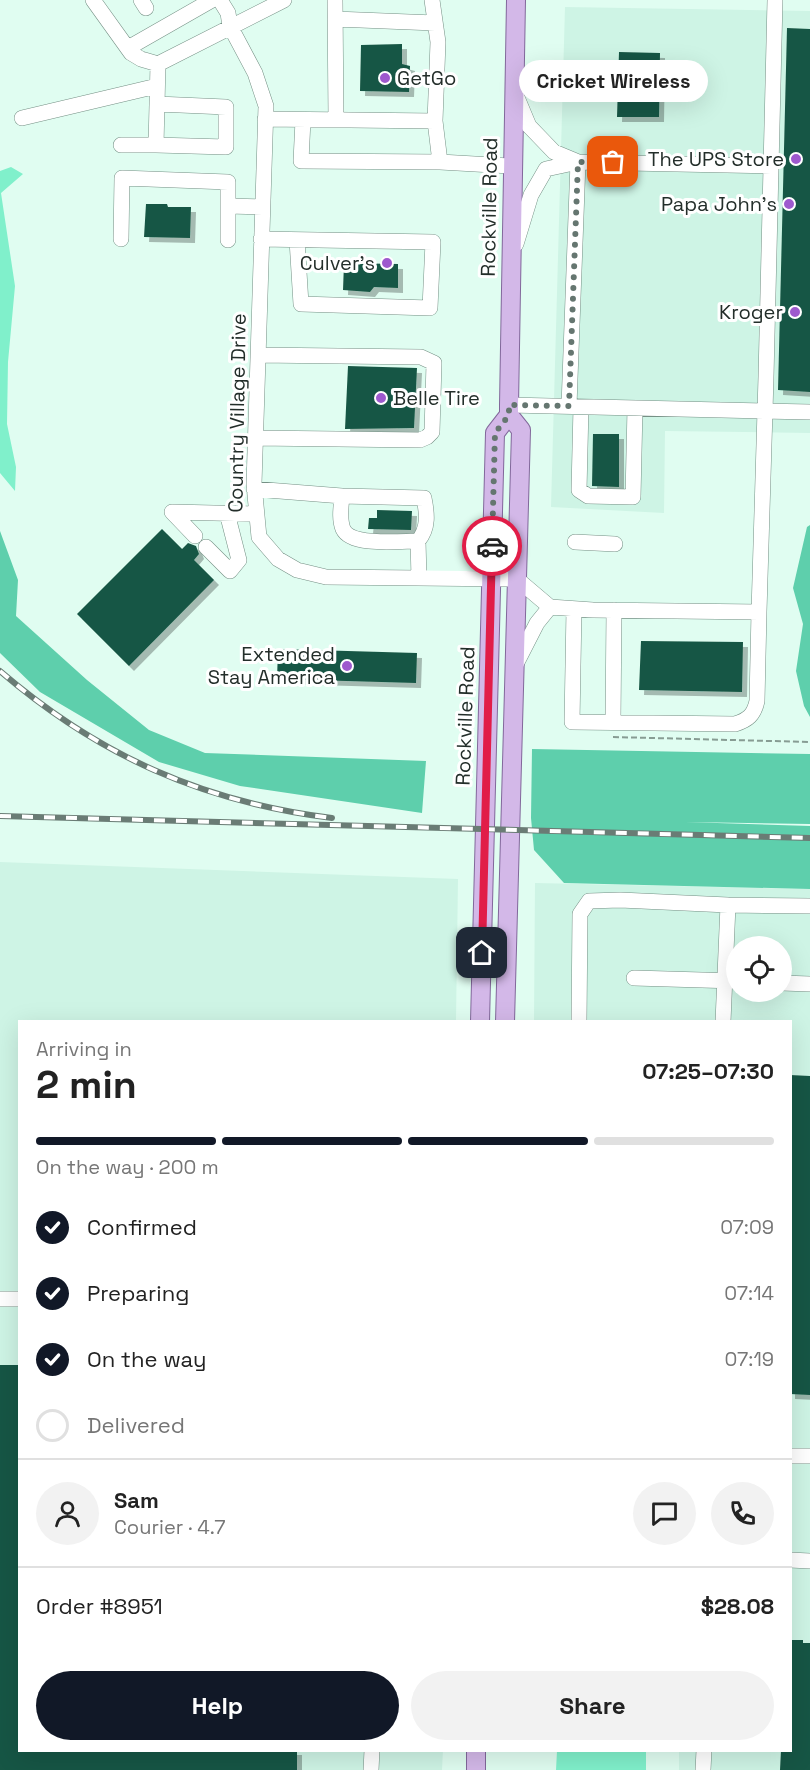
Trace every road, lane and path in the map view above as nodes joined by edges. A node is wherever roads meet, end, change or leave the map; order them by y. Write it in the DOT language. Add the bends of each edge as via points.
graph roads {
  1 [pos="93,0"];
  2 [pos="212,0"];
  3 [pos="220,0"];
  4 [pos="284,0"];
  5 [pos="335,0"];
  6 [pos="432,0"];
  7 [pos="516,0"];
  8 [pos="775,0"];
  9 [pos="335,19"];
  10 [pos="435,23"];
  11 [pos="230,26"];
  12 [pos="128,48"];
  13 [pos="158,64"];
  14 [pos="158,86"];
  15 [pos="514,90"];
  16 [pos="157,104"];
  17 [pos="22,118"];
  18 [pos="265,119"];
  19 [pos="303,120"];
  20 [pos="336,120"];
  21 [pos="435,121"];
  22 [pos="121,145"];
  23 [pos="156,146"];
  24 [pos="440,162"];
  25 [pos="578,162"];
  26 [pos="512,166"];
  27 [pos="771,166"];
  28 [pos="228,206"];
  29 [pos="262,207"];
  30 [pos="122,239"];
  31 [pos="261,239"];
  32 [pos="228,240"];
  33 [pos="297,240"];
  34 [pos="512,258"];
  35 [pos="258,355"];
  36 [pos="575,406"];
  37 [pos="635,408"];
  38 [pos="509,410"];
  39 [pos="766,411"];
  40 [pos="810,412"];
  41 [pos="255,438"];
  42 [pos="254,489"];
  43 [pos="342,496"];
  44 [pos="227,513"];
  45 [pos="256,514"];
  46 [pos="418,541"];
  47 [pos="575,542"];
  48 [pos="615,544"];
  49 [pos="419,578"];
  50 [pos="491,579"];
  51 [pos="517,579"];
  52 [pos="550,607"];
  53 [pos="574,609"];
  54 [pos="615,610"];
  55 [pos="759,612"];
  56 [pos="514,668"];
  57 [pos="613,722"];
  58 [pos="810,742"];
  59 [pos="728,905"];
  60 [pos="810,906"];
  61 [pos="729,936"];
  62 [pos="634,978"];
  63 [pos="726,981"];
  64 [pos="792,983"];
  65 [pos="810,984"];
  66 [pos="727,1002"];
  67 [pos="480,1020"];
  68 [pos="506,1020"];
  69 [pos="579,1020"];
  70 [pos="723,1020"];
  71 [pos="0,1299"];
  72 [pos="18,1299"];
  73 [pos="792,1456"];
  74 [pos="810,1456"];
  75 [pos="792,1560"];
  76 [pos="810,1561"];
  77 [pos="372,1752"];
  78 [pos="476,1752"];
  79 [pos="704,1752"];
  80 [pos="372,1770"];
  81 [pos="476,1770"];
  82 [pos="704,1770"];
  1 -- 12 [label="street"];
  2 -- 12 [label="street"];
  3 -- 11 [label="street, Country Village Drive"];
  4 -- 11 [label="street"];
  5 -- 9 [label="street"];
  6 -- 10 [label="street"];
  7 -- 15 [label="main road, Rockville Road"];
  8 -- 27 [label="street"];
  9 -- 10 [label="street"];
  9 -- 20 [label="street"];
  10 -- 21 [label="street"];
  11 -- 13 [label="street"];
  11 -- 18 [label="street, Country Village Drive" via="255,73 266,106"];
  12 -- 13 [label="street" via="141,59"];
  13 -- 14 [label="street"];
  14 -- 16 [label="street"];
  14 -- 17 [label="street"];
  15 -- 25 [label="street" via="529,126 554,152"];
  15 -- 26 [label="main road, Rockville Road"];
  16 -- 23 [label="street"];
  16 -- 23 [label="street" via="226,107 226,137 225,147"];
  18 -- 19 [label="street"];
  18 -- 29 [label="street, Country Village Drive"];
  19 -- 20 [label="street"];
  19 -- 24 [label="street" via="301,160"];
  20 -- 21 [label="street"];
  21 -- 24 [label="street"];
  22 -- 23 [label="street"];
  24 -- 26 [label="street"];
  25 -- 27 [label="street"];
  25 -- 34 [label="street" via="546,169 531,195"];
  25 -- 36 [label="street"];
  26 -- 34 [label="main road, Rockville Road"];
  27 -- 39 [label="street"];
  28 -- 29 [label="street"];
  28 -- 30 [label="street" via="228,182 122,178"];
  28 -- 32 [label="street"];
  29 -- 31 [label="street, Country Village Drive"];
  31 -- 33 [label="street"];
  31 -- 35 [label="street, Country Village Drive"];
  33 -- 33 [label="street" via="433,242 430,308 301,304"];
  34 -- 38 [label="main road, Rockville Road"];
  35 -- 41 [label="street, Country Village Drive"];
  35 -- 41 [label="street" via="421,357 434,363 432,432 420,440"];
  36 -- 37 [label="street"];
  36 -- 37 [label="street" via="579,490 588,496 633,497"];
  36 -- 38 [label="street"];
  37 -- 39 [label="street"];
  38 -- 50 [label="main road, Rockville Road" via="495,433"];
  38 -- 51 [label="main road, Rockville Road" via="521,430"];
  39 -- 40 [label="street"];
  39 -- 55 [label="street"];
  41 -- 42 [label="street, Country Village Drive"];
  42 -- 43 [label="street"];
  42 -- 45 [label="street, Country Village Drive"];
  43 -- 46 [label="street" via="344,531 354,540"];
  43 -- 46 [label="street" via="424,498 427,514 424,534"];
  44 -- 44 [label="street" via="172,512 230,571 239,560"];
  44 -- 45 [label="street"];
  45 -- 49 [label="street, Country Village Drive" via="259,537 278,559 297,570 326,577"];
  46 -- 49 [label="street"];
  47 -- 48 [label="street"];
  49 -- 50 [label="street, Country Village Drive"];
  50 -- 51 [label="street, Country Village Drive"];
  50 -- 67 [label="main road, Rockville Road"];
  51 -- 52 [label="street"];
  51 -- 56 [label="main road, Rockville Road"];
  52 -- 53 [label="street"];
  52 -- 56 [label="street" via="537,623"];
  53 -- 54 [label="street"];
  53 -- 57 [label="street" via="572,722"];
  54 -- 55 [label="street"];
  54 -- 57 [label="street"];
  55 -- 57 [label="street" via="757,701 750,717 735,724"];
  56 -- 68 [label="main road, Rockville Road"];
  57 -- 58 [label="path" via="613,738"];
  59 -- 60 [label="street"];
  59 -- 61 [label="street"];
  59 -- 69 [label="street" via="589,901 580,914"];
  62 -- 63 [label="street"];
  64 -- 65 [label="street"];
  66 -- 70 [label="street"];
  71 -- 72 [label="street"];
  73 -- 74 [label="street"];
  75 -- 76 [label="street"];
  77 -- 80 [label="street"];
  78 -- 81 [label="main road"];
  79 -- 82 [label="street"];
}
